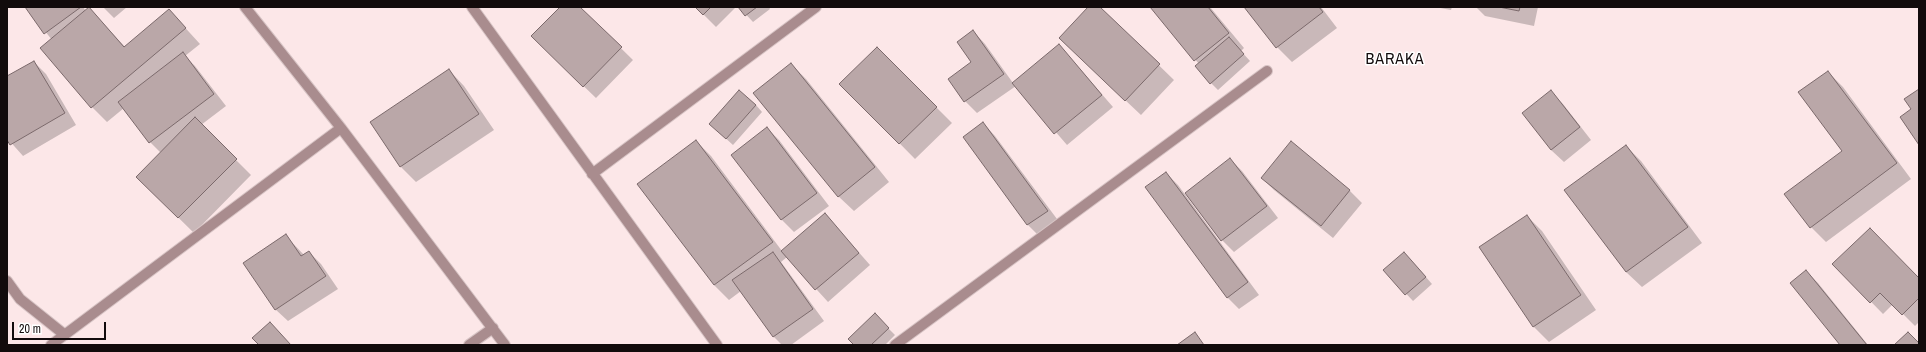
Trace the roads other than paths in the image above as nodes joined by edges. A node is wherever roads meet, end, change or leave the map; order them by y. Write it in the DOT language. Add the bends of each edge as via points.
graph roads {
  1 [pos="245,7"];
  2 [pos="472,7"];
  3 [pos="816,7"];
  4 [pos="1267,71"];
  5 [pos="341,128"];
  6 [pos="592,174"];
  7 [pos="7,281"];
  8 [pos="493,328"];
  9 [pos="65,335"];
  10 [pos="51,345"];
  11 [pos="469,345"];
  12 [pos="505,345"];
  13 [pos="717,345"];
  14 [pos="895,345"];
  1 -- 5 [label="street"];
  2 -- 6 [label="street"];
  3 -- 6 [label="street"];
  4 -- 14 [label="street"];
  5 -- 8 [label="street"];
  5 -- 9 [label="street"];
  6 -- 13 [label="street"];
  7 -- 9 [label="street" via="20,299"];
  8 -- 11 [label="street"];
  8 -- 12 [label="street"];
  9 -- 10 [label="street"];
}
